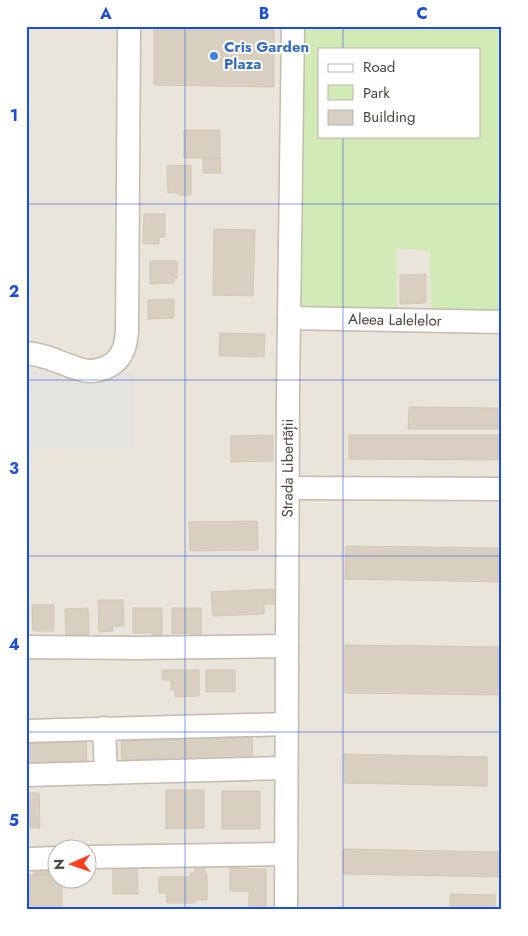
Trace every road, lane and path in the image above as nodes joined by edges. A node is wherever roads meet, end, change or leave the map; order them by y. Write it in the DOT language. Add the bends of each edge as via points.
graph roads {
  1 [pos="129,26"];
  2 [pos="293,26"];
  3 [pos="289,318"];
  4 [pos="502,322"];
  5 [pos="26,353"];
  6 [pos="288,488"];
  7 [pos="502,489"];
  8 [pos="287,646"];
  9 [pos="26,647"];
  10 [pos="287,724"];
  11 [pos="104,728"];
  12 [pos="26,730"];
  13 [pos="286,768"];
  14 [pos="106,773"];
  15 [pos="26,774"];
  16 [pos="286,854"];
  17 [pos="26,858"];
  18 [pos="48,858"];
  19 [pos="98,858"];
  20 [pos="286,910"];
  1 -- 5 [label="street" via="127,332 124,349 112,365 89,371 50,357"];
  2 -- 3 [label="street, Strada Libertății"];
  3 -- 4 [label="street, Aleea Lalelelor"];
  3 -- 6 [label="street, Strada Libertății"];
  6 -- 7 [label="street"];
  6 -- 8 [label="street, Strada Libertății"];
  8 -- 9 [label="street"];
  8 -- 10 [label="street, Strada Libertății"];
  10 -- 11 [label="street"];
  10 -- 13 [label="street, Strada Libertății"];
  11 -- 12 [label="street"];
  11 -- 14 [label="street"];
  13 -- 14 [label="street"];
  13 -- 16 [label="street, Strada Libertății"];
  14 -- 15 [label="street"];
  16 -- 19 [label="street"];
  16 -- 20 [label="street, Strada Libertății"];
  17 -- 18 [label="street"];
}
